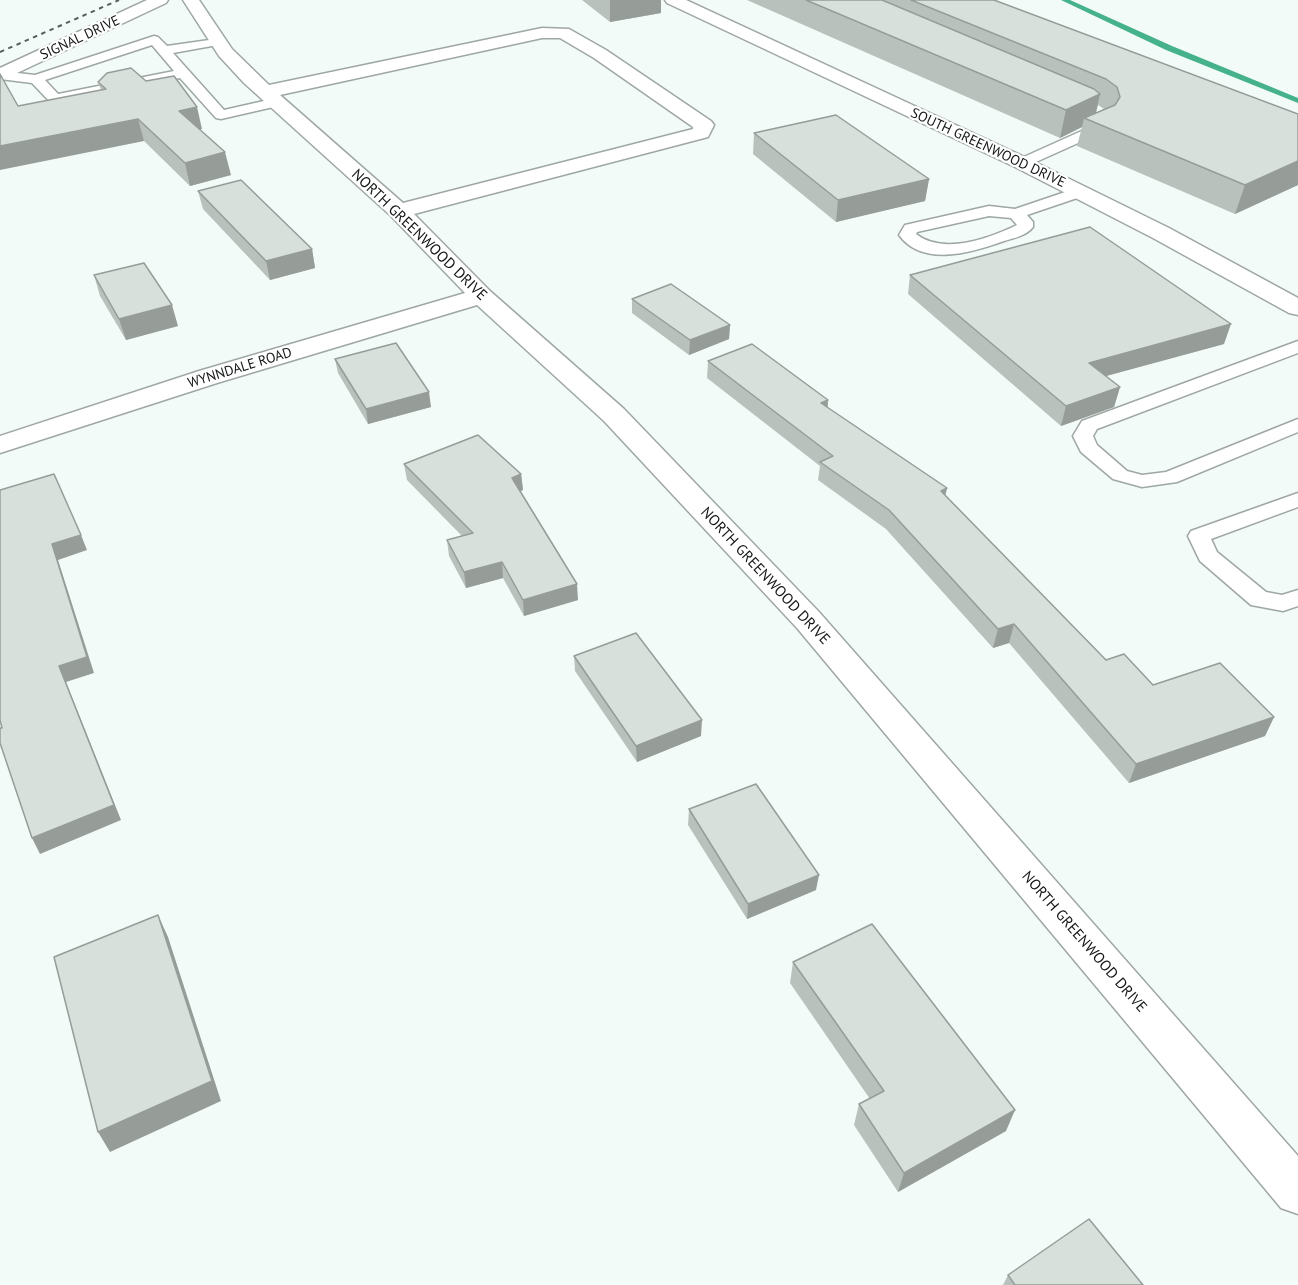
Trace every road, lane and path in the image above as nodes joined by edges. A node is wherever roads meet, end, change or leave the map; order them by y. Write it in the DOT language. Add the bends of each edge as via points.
graph roads {
  1 [pos="160,0"];
  2 [pos="191,0"];
  3 [pos="673,0"];
  4 [pos="218,41"];
  5 [pos="163,51"];
  6 [pos="183,73"];
  7 [pos="1,75"];
  8 [pos="36,79"];
  9 [pos="271,97"];
  10 [pos="1094,111"];
  11 [pos="1022,163"];
  12 [pos="1080,192"];
  13 [pos="399,211"];
  14 [pos="1016,214"];
  15 [pos="481,296"];
  16 [pos="1298,308"];
  17 [pos="1298,347"];
  18 [pos="1298,425"];
  19 [pos="0,445"];
  20 [pos="1298,500"];
  21 [pos="1298,598"];
  22 [pos="1298,1191"];
  1 -- 7 [label="street, SIGNAL DRIVE"];
  2 -- 4 [label="street, NORTH GREENWOOD DRIVE"];
  3 -- 11 [label="street, SOUTH GREENWOOD DRIVE"];
  4 -- 5 [label="lane"];
  4 -- 9 [label="street, NORTH GREENWOOD DRIVE"];
  5 -- 6 [label="lane"];
  5 -- 8 [label="lane" via="154,40"];
  6 -- 8 [label="lane" via="55,99"];
  6 -- 9 [label="lane" via="221,114"];
  7 -- 8 [label="lane"];
  9 -- 13 [label="street, NORTH GREENWOOD DRIVE"];
  9 -- 13 [label="street" via="542,33 563,33 704,125 701,133"];
  10 -- 11 [label="lane" via="1103,118 1102,127"];
  11 -- 12 [label="street, SOUTH GREENWOOD DRIVE"];
  12 -- 14 [label="lane"];
  12 -- 16 [label="street, SOUTH GREENWOOD DRIVE"];
  13 -- 15 [label="street, NORTH GREENWOOD DRIVE"];
  14 -- 14 [label="lane" via="1000,210 980,213 911,228 907,235 927,249 958,248 1021,230 1025,222"];
  15 -- 19 [label="street, WYNNDALE ROAD" via="208,377"];
  15 -- 22 [label="street, NORTH GREENWOOD DRIVE" via="614,415 808,620"];
  17 -- 18 [label="lane" via="1089,425 1083,436 1088,448 1120,475 1142,481 1170,478"];
  20 -- 21 [label="lane" via="1199,536 1208,556 1259,599 1284,603"];
}
